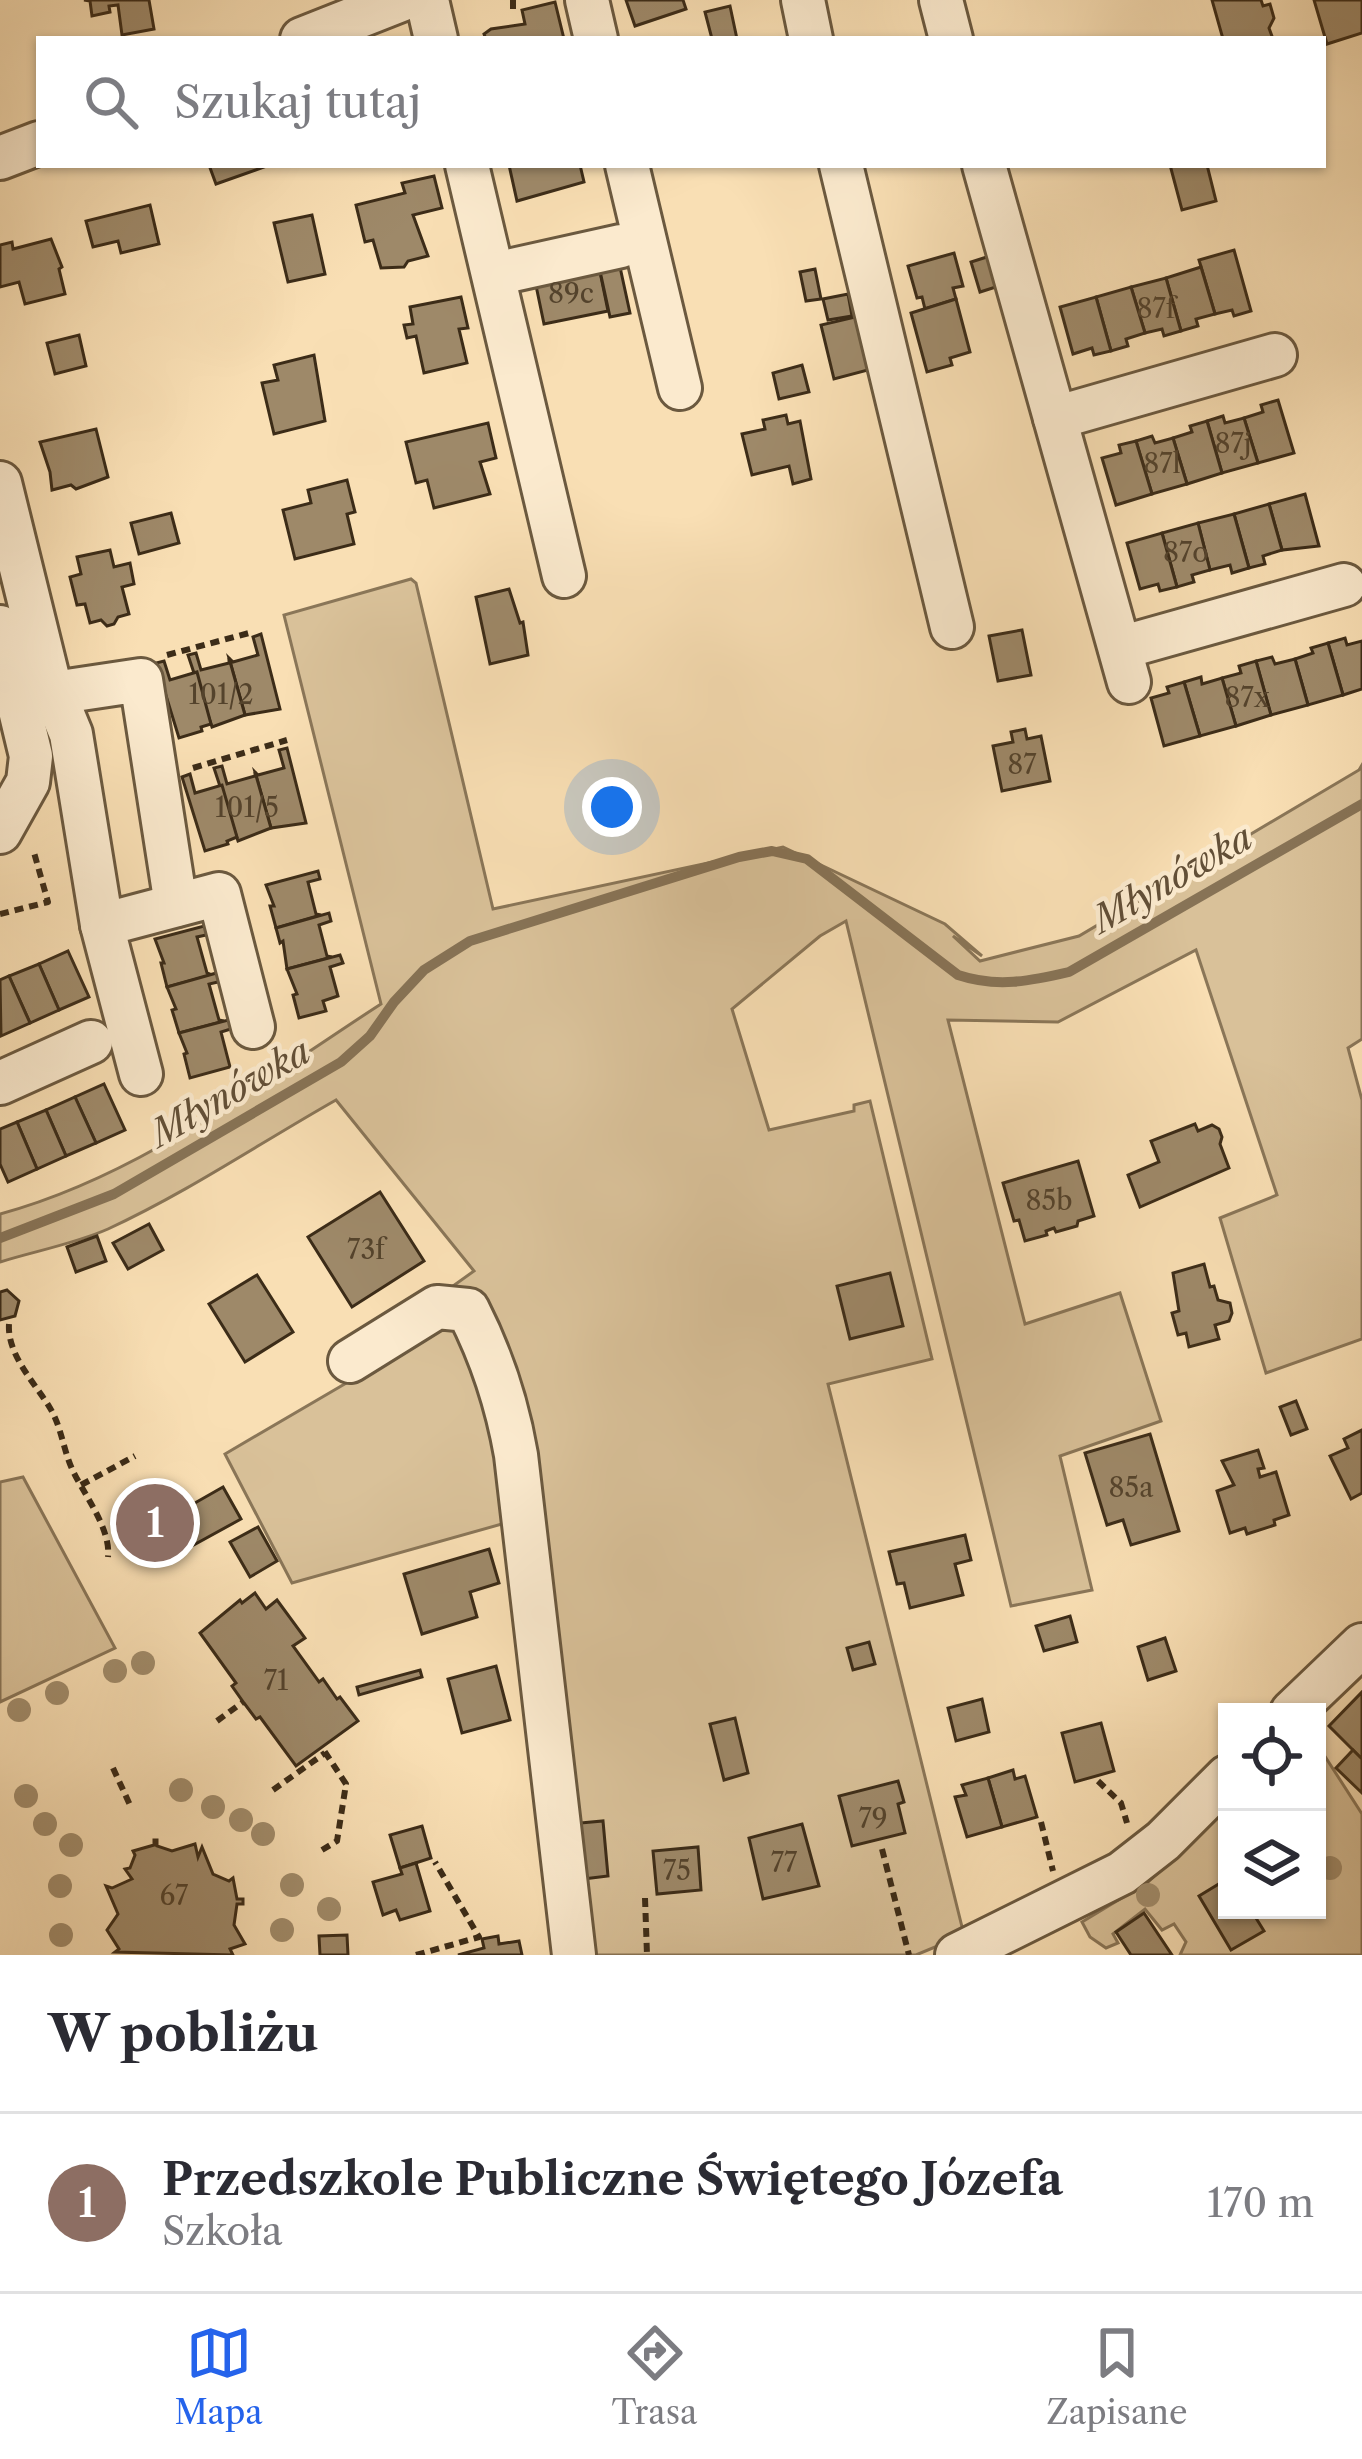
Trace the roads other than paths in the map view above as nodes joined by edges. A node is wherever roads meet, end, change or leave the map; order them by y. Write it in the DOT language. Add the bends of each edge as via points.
graph roads {
  1 [pos="401,0"];
  2 [pos="427,0"];
  3 [pos="587,0"];
  4 [pos="802,0"];
  5 [pos="941,0"];
  6 [pos="310,36"];
  7 [pos="435,36"];
  8 [pos="595,36"];
  9 [pos="810,36"];
  10 [pos="950,36"];
  11 [pos="36,144"];
  12 [pos="0,158"];
  13 [pos="466,168"];
  14 [pos="627,168"];
  15 [pos="842,168"];
  16 [pos="985,168"];
  17 [pos="621,246"];
  18 [pos="487,294"];
  19 [pos="1275,355"];
  20 [pos="680,388"];
  21 [pos="1055,418"];
  22 [pos="0,483"];
  23 [pos="564,577"];
  24 [pos="1344,585"];
  25 [pos="0,627"];
  26 [pos="952,627"];
  27 [pos="54,693"];
  28 [pos="10,817"];
  29 [pos="176,905"];
  30 [pos="102,925"];
  31 [pos="254,1027"];
  32 [pos="91,1042"];
  33 [pos="141,1074"];
  34 [pos="0,1083"];
  35 [pos="350,1361"];
  36 [pos="1362,1645"];
  37 [pos="1301,1703"];
  38 [pos="1218,1785"];
  39 [pos="574,1955"];
  40 [pos="957,1955"];
  1 -- 6 [label="street"];
  2 -- 7 [label="street"];
  3 -- 8 [label="street"];
  4 -- 9 [label="street"];
  5 -- 10 [label="street"];
  11 -- 12 [label="street"];
  13 -- 18 [label="street"];
  14 -- 20 [label="street"];
  15 -- 26 [label="street"];
  16 -- 21 [label="street"];
  17 -- 18 [label="street"];
  18 -- 23 [label="street" via="515,441"];
  19 -- 21 [label="street"];
  21 -- 24 [label="street" via="1125,665"];
  22 -- 27 [label="street"];
  25 -- 28 [label="street" via="31,756"];
  27 -- 29 [label="street" via="141,680"];
  27 -- 30 [label="street" via="71,734"];
  29 -- 30 [label="street"];
  29 -- 31 [label="street" via="219,894"];
  30 -- 33 [label="street"];
  32 -- 34 [label="street"];
  35 -- 39 [label="street" via="436,1307 468,1310 489,1350 516,1455"];
  36 -- 37 [label="street"];
  38 -- 40 [label="street" via="1138,1861"];
}
